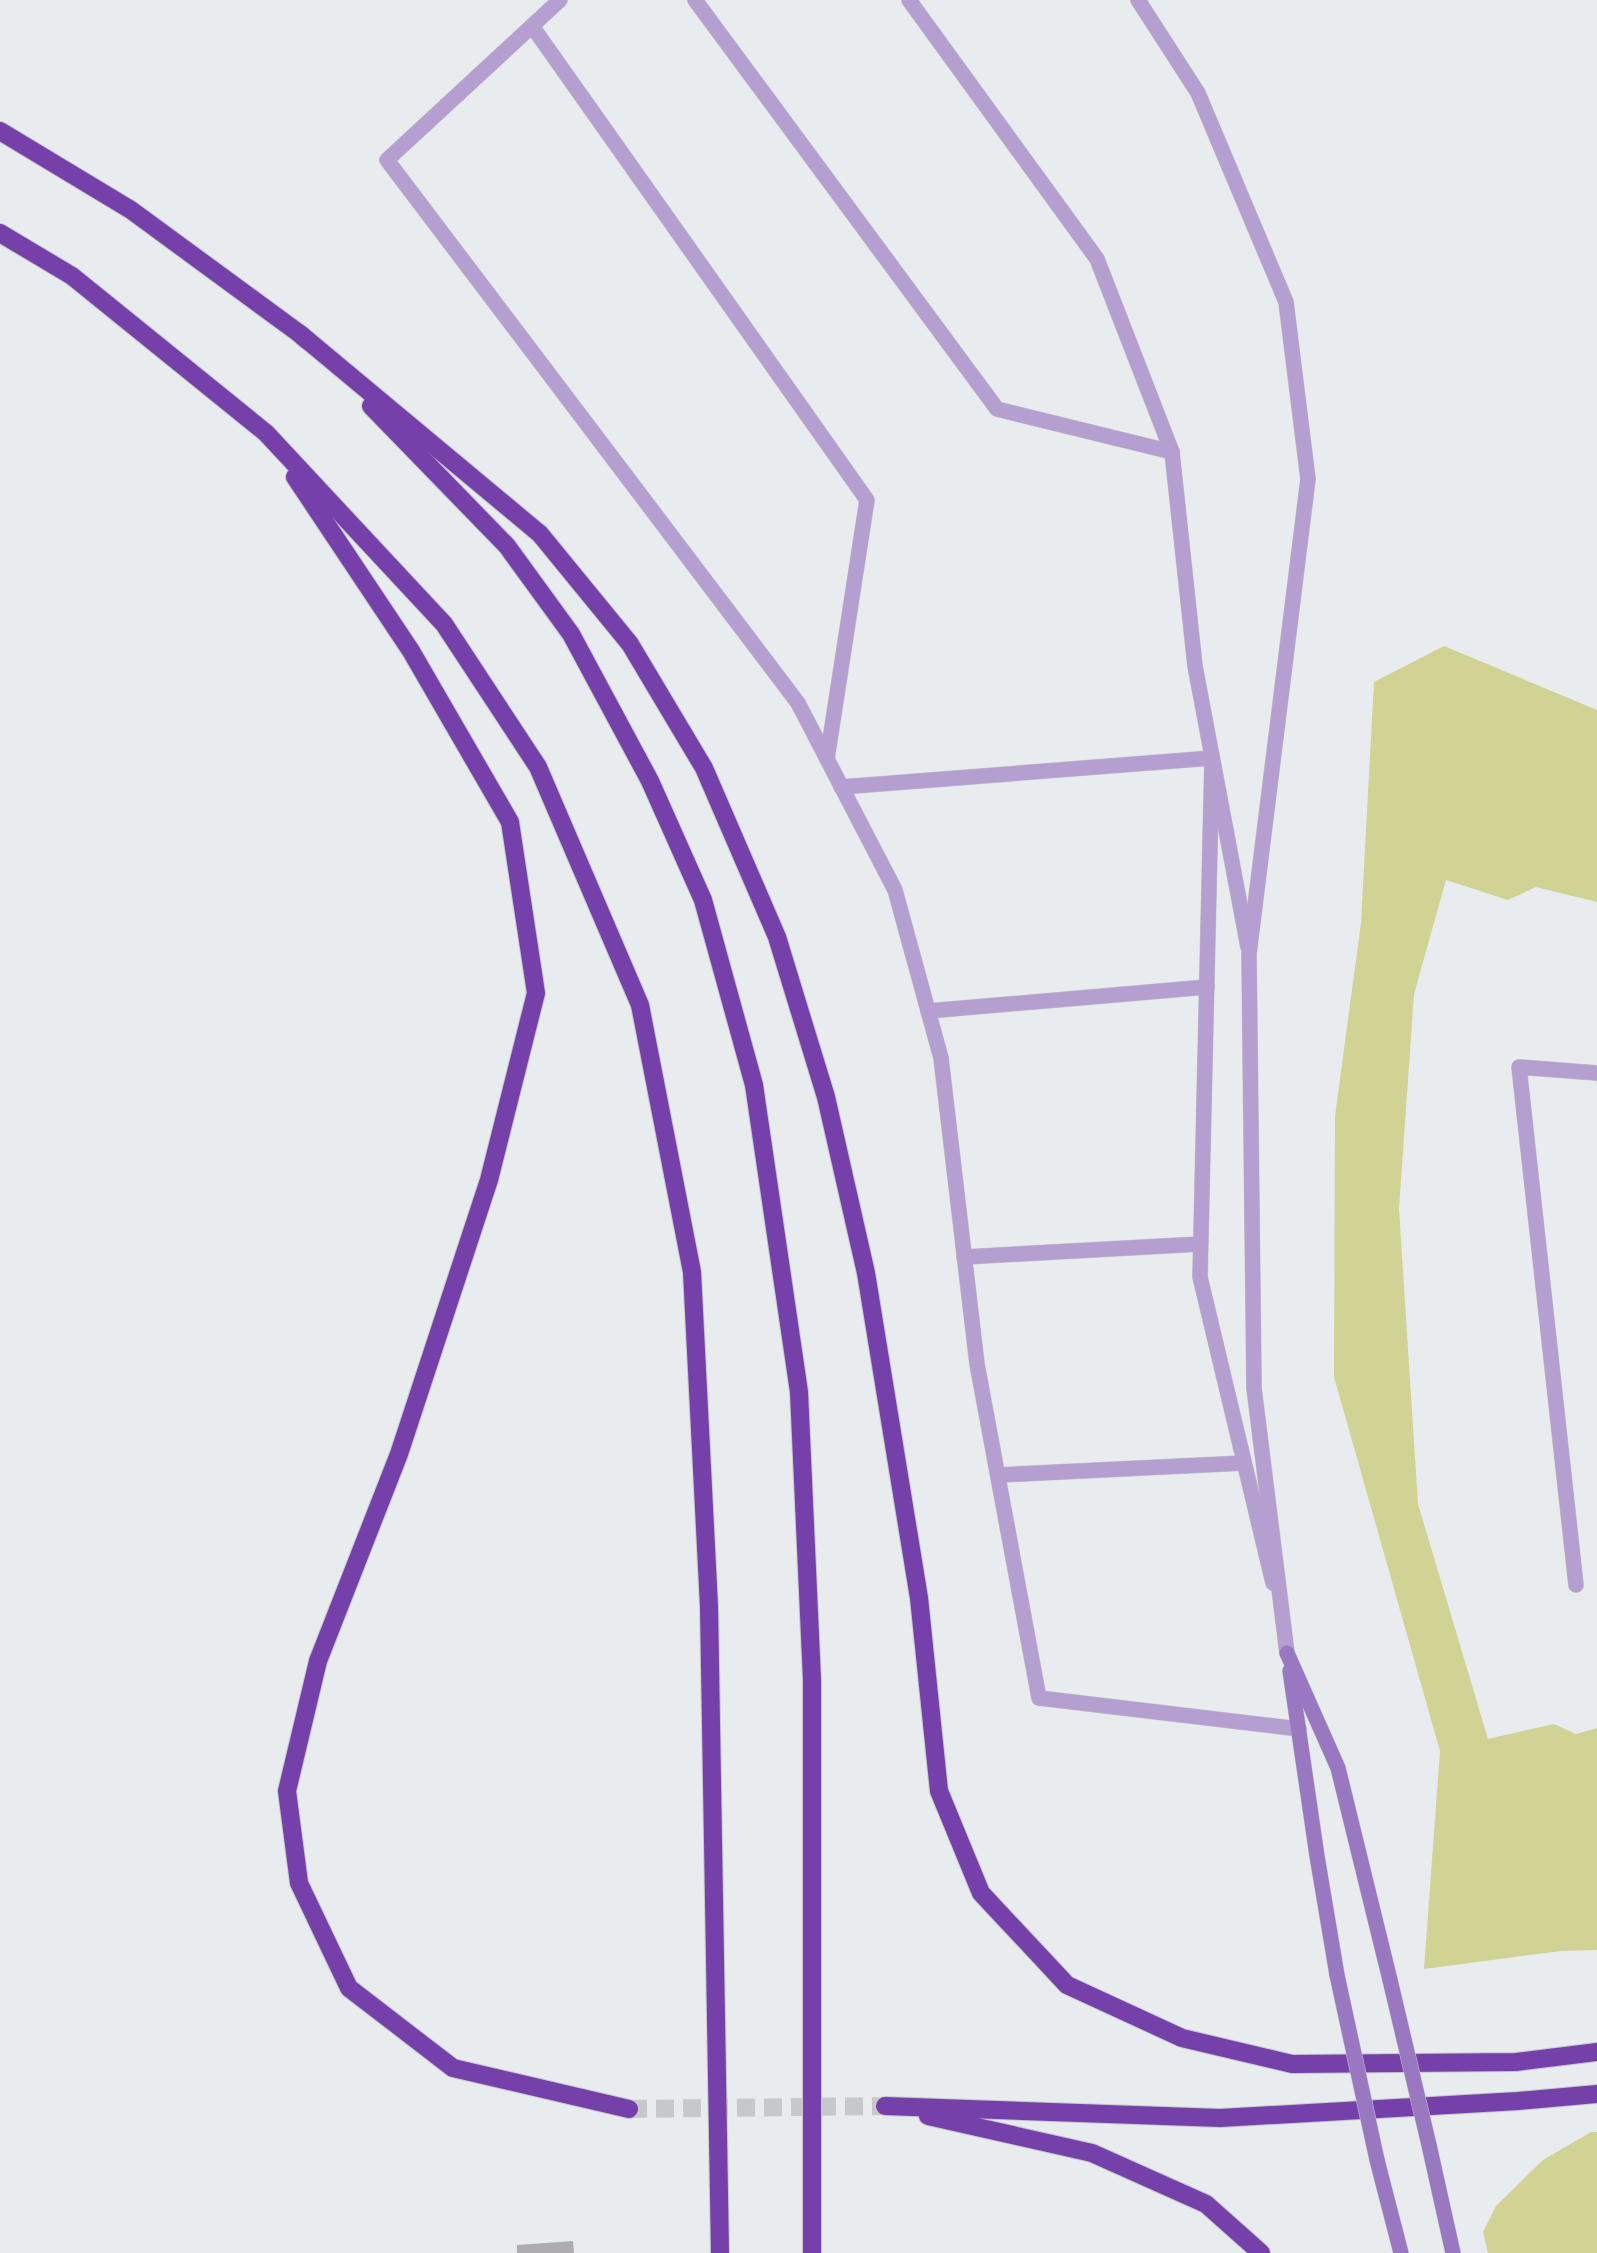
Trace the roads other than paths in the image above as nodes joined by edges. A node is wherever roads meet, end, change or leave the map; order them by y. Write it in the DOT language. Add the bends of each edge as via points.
graph roads {
  1 [pos="561,0"];
  2 [pos="695,0"];
  3 [pos="909,0"];
  4 [pos="1138,0"];
  5 [pos="532,26"];
  6 [pos="0,131"];
  7 [pos="2,235"];
  8 [pos="300,334"];
  9 [pos="266,433"];
  10 [pos="1172,452"];
  11 [pos="1212,758"];
  12 [pos="827,759"];
  13 [pos="841,787"];
  14 [pos="1249,954"];
  15 [pos="1206,987"];
  16 [pos="928,1011"];
  17 [pos="1597,1073"];
  18 [pos="1200,1244"];
  19 [pos="964,1257"];
  20 [pos="1244,1463"];
  21 [pos="998,1475"];
  22 [pos="1576,1585"];
  23 [pos="1285,1635"];
  24 [pos="1287,1653"];
  25 [pos="1299,1729"];
  26 [pos="1597,2052"];
  27 [pos="1597,2094"];
  28 [pos="629,2109"];
  29 [pos="720,2253"];
  30 [pos="812,2253"];
  31 [pos="1261,2253"];
  32 [pos="1401,2253"];
  33 [pos="1453,2253"];
  1 -- 5 [label="street"];
  2 -- 10 [label="street" via="997,409"];
  3 -- 10 [label="street" via="1097,259"];
  4 -- 14 [label="street" via="1198,93 1286,302 1308,478"];
  5 -- 12 [label="street" via="867,500"];
  5 -- 12 [label="street" via="387,160 798,703"];
  6 -- 8 [label="highway" via="131,210"];
  7 -- 9 [label="highway" via="72,276"];
  8 -- 26 [label="highway" via="540,534 630,644 708,779 777,937 826,1098 866,1273 915,1575 939,1791 981,1893 1066,1985 1182,2038 1292,2064 1516,2062"];
  8 -- 30 [label="highway" via="507,546 570,634 650,782 703,900 754,1084 799,1392 812,1680"];
  9 -- 28 [label="highway" via="411,651 510,822 536,993 478,1214 399,1454 318,1661 286,1791 299,1883 349,1988 453,2068"];
  9 -- 29 [label="highway" via="444,624 538,767 640,1005 692,1272 709,1606"];
  10 -- 11 [label="street" via="1195,666"];
  11 -- 13 [label="street"];
  11 -- 14 [label="street"];
  11 -- 15 [label="street"];
  12 -- 13 [label="street"];
  13 -- 16 [label="street" via="895,890"];
  14 -- 23 [label="street" via="1254,1388"];
  15 -- 16 [label="street"];
  15 -- 18 [label="street"];
  16 -- 19 [label="street" via="941,1058"];
  17 -- 22 [label="street" via="1519,1067"];
  18 -- 19 [label="street"];
  18 -- 20 [label="street" via="1200,1277"];
  19 -- 21 [label="street" via="977,1364"];
  20 -- 21 [label="street"];
  20 -- 23 [label="street"];
  21 -- 25 [label="street" via="1039,1698"];
  23 -- 24 [label="street"];
  24 -- 25 [label="main road"];
  24 -- 33 [label="main road, bridge" via="1338,1768"];
  25 -- 32 [label="main road, bridge" via="1337,1975"];
  27 -- 31 [label="highway" via="1220,2118 885,2106 1092,2152 1206,2204"];
}
